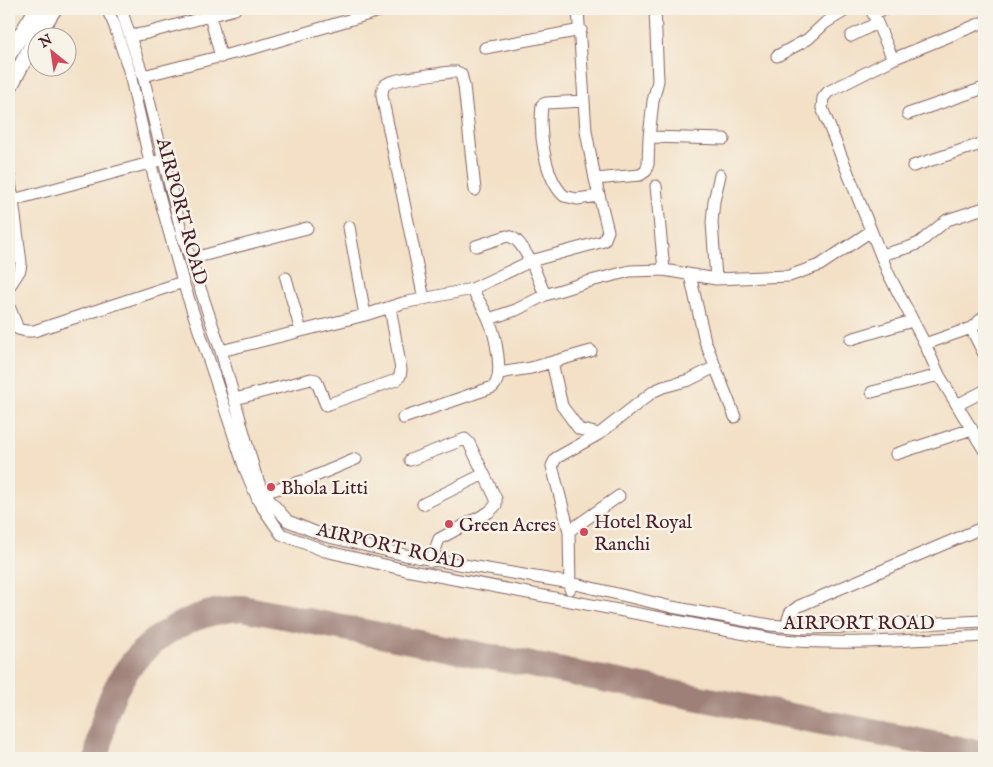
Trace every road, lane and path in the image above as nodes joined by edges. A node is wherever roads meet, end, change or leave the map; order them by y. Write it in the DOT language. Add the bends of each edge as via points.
graph roads {
  1 [pos="37,9"];
  2 [pos="54,9"];
  3 [pos="108,9"];
  4 [pos="121,9"];
  5 [pos="235,9"];
  6 [pos="386,9"];
  7 [pos="578,9"];
  8 [pos="655,9"];
  9 [pos="848,9"];
  10 [pos="885,9"];
  11 [pos="353,13"];
  12 [pos="874,15"];
  13 [pos="210,16"];
  14 [pos="984,22"];
  15 [pos="581,30"];
  16 [pos="130,36"];
  17 [pos="851,36"];
  18 [pos="485,48"];
  19 [pos="9,54"];
  20 [pos="221,56"];
  21 [pos="777,56"];
  22 [pos="893,59"];
  23 [pos="142,76"];
  24 [pos="9,88"];
  25 [pos="984,88"];
  26 [pos="584,100"];
  27 [pos="908,114"];
  28 [pos="649,137"];
  29 [pos="724,139"];
  30 [pos="984,143"];
  31 [pos="164,160"];
  32 [pos="150,162"];
  33 [pos="913,166"];
  34 [pos="720,175"];
  35 [pos="9,176"];
  36 [pos="595,178"];
  37 [pos="656,186"];
  38 [pos="475,190"];
  39 [pos="599,196"];
  40 [pos="14,200"];
  41 [pos="984,208"];
  42 [pos="350,227"];
  43 [pos="307,228"];
  44 [pos="871,231"];
  45 [pos="476,246"];
  46 [pos="881,254"];
  47 [pos="190,259"];
  48 [pos="531,262"];
  49 [pos="664,270"];
  50 [pos="690,275"];
  51 [pos="286,278"];
  52 [pos="716,279"];
  53 [pos="182,282"];
  54 [pos="9,287"];
  55 [pos="472,289"];
  56 [pos="545,295"];
  57 [pos="424,299"];
  58 [pos="9,306"];
  59 [pos="390,308"];
  60 [pos="365,315"];
  61 [pos="984,317"];
  62 [pos="489,318"];
  63 [pos="912,322"];
  64 [pos="971,328"];
  65 [pos="300,330"];
  66 [pos="14,332"];
  67 [pos="850,339"];
  68 [pos="925,344"];
  69 [pos="591,350"];
  70 [pos="221,351"];
  71 [pos="984,354"];
  72 [pos="552,362"];
  73 [pos="715,367"];
  74 [pos="499,373"];
  75 [pos="939,375"];
  76 [pos="984,391"];
  77 [pos="872,392"];
  78 [pos="235,399"];
  79 [pos="957,405"];
  80 [pos="735,417"];
  81 [pos="403,418"];
  82 [pos="972,429"];
  83 [pos="599,434"];
  84 [pos="984,450"];
  85 [pos="896,454"];
  86 [pos="356,460"];
  87 [pos="410,460"];
  88 [pos="484,474"];
  89 [pos="263,493"];
  90 [pos="618,496"];
  91 [pos="423,504"];
  92 [pos="984,526"];
  93 [pos="569,531"];
  94 [pos="431,560"];
  95 [pos="571,583"];
  96 [pos="569,601"];
  97 [pos="984,621"];
  98 [pos="786,626"];
  99 [pos="984,636"];
  1 -- 19 [label="main road"];
  2 -- 24 [label="main road"];
  3 -- 32 [label="street, AIRPORT ROAD" via="129,70"];
  4 -- 16 [label="street, AIRPORT ROAD"];
  5 -- 13 [label="street"];
  6 -- 11 [label="street"];
  7 -- 15 [label="street"];
  8 -- 28 [label="street" via="658,80"];
  9 -- 21 [label="street" via="832,17 808,39"];
  10 -- 12 [label="street"];
  11 -- 20 [label="street" via="254,48"];
  12 -- 17 [label="street"];
  12 -- 22 [label="street"];
  13 -- 16 [label="street"];
  13 -- 20 [label="street"];
  14 -- 22 [label="street"];
  15 -- 18 [label="street"];
  15 -- 26 [label="street"];
  16 -- 23 [label="street, AIRPORT ROAD"];
  20 -- 23 [label="street"];
  22 -- 44 [label="street" via="828,92 823,98 822,108"];
  23 -- 31 [label="street, AIRPORT ROAD"];
  25 -- 27 [label="street"];
  26 -- 36 [label="street"];
  26 -- 39 [label="street" via="542,105 543,140 554,182 564,196 578,199"];
  28 -- 29 [label="street"];
  28 -- 36 [label="street" via="646,171 640,175"];
  30 -- 33 [label="street"];
  31 -- 32 [label="street"];
  31 -- 47 [label="street, AIRPORT ROAD"];
  32 -- 40 [label="street"];
  32 -- 53 [label="street, AIRPORT ROAD"];
  34 -- 52 [label="street" via="712,222"];
  35 -- 40 [label="street"];
  36 -- 39 [label="street"];
  37 -- 49 [label="street"];
  38 -- 57 [label="street" via="461,74 450,72 398,80 383,86 382,96"];
  39 -- 48 [label="street" via="608,231 604,241"];
  40 -- 54 [label="street" via="21,263"];
  41 -- 46 [label="street" via="947,220 919,243"];
  42 -- 60 [label="street"];
  43 -- 47 [label="street"];
  44 -- 46 [label="street"];
  44 -- 52 [label="street" via="820,265 789,276"];
  45 -- 48 [label="street" via="512,236"];
  46 -- 63 [label="street"];
  47 -- 70 [label="street, AIRPORT ROAD"];
  48 -- 55 [label="street"];
  48 -- 56 [label="street"];
  49 -- 50 [label="street"];
  49 -- 56 [label="street" via="630,270"];
  50 -- 52 [label="street"];
  50 -- 73 [label="street" via="702,332"];
  51 -- 65 [label="street"];
  53 -- 66 [label="street" via="34,331"];
  53 -- 96 [label="street, AIRPORT ROAD" via="245,469 259,502 281,534 325,551 406,570"];
  55 -- 57 [label="street"];
  55 -- 62 [label="street"];
  56 -- 62 [label="street" via="516,310"];
  57 -- 59 [label="street"];
  58 -- 66 [label="street"];
  59 -- 60 [label="street"];
  59 -- 78 [label="street" via="401,370 396,380 326,405 316,380 311,379"];
  60 -- 65 [label="street"];
  61 -- 64 [label="street"];
  62 -- 74 [label="street"];
  63 -- 67 [label="street"];
  63 -- 68 [label="street"];
  64 -- 68 [label="street"];
  64 -- 71 [label="street"];
  65 -- 70 [label="street"];
  68 -- 75 [label="street"];
  69 -- 72 [label="street"];
  70 -- 78 [label="street, AIRPORT ROAD"];
  72 -- 74 [label="street"];
  72 -- 83 [label="street" via="562,406 579,429"];
  73 -- 80 [label="street"];
  73 -- 83 [label="street" via="689,380 654,391"];
  74 -- 81 [label="street" via="493,387"];
  75 -- 77 [label="street"];
  75 -- 79 [label="street"];
  76 -- 79 [label="street"];
  78 -- 89 [label="street, AIRPORT ROAD"];
  79 -- 82 [label="street"];
  82 -- 84 [label="street"];
  82 -- 85 [label="street"];
  83 -- 93 [label="street" via="556,458 552,466"];
  86 -- 89 [label="street"];
  87 -- 88 [label="street" via="465,439"];
  88 -- 91 [label="street"];
  88 -- 94 [label="street" via="496,505 439,539"];
  89 -- 94 [label="street, AIRPORT ROAD" via="288,521 325,536"];
  90 -- 93 [label="street"];
  92 -- 98 [label="street" via="799,606 790,613"];
  93 -- 95 [label="street"];
  94 -- 95 [label="street, AIRPORT ROAD"];
  95 -- 96 [label="street"];
  95 -- 98 [label="street, AIRPORT ROAD" via="672,607"];
  96 -- 99 [label="street, AIRPORT ROAD" via="754,636 807,642"];
  97 -- 98 [label="street, AIRPORT ROAD" via="853,628"];
}
